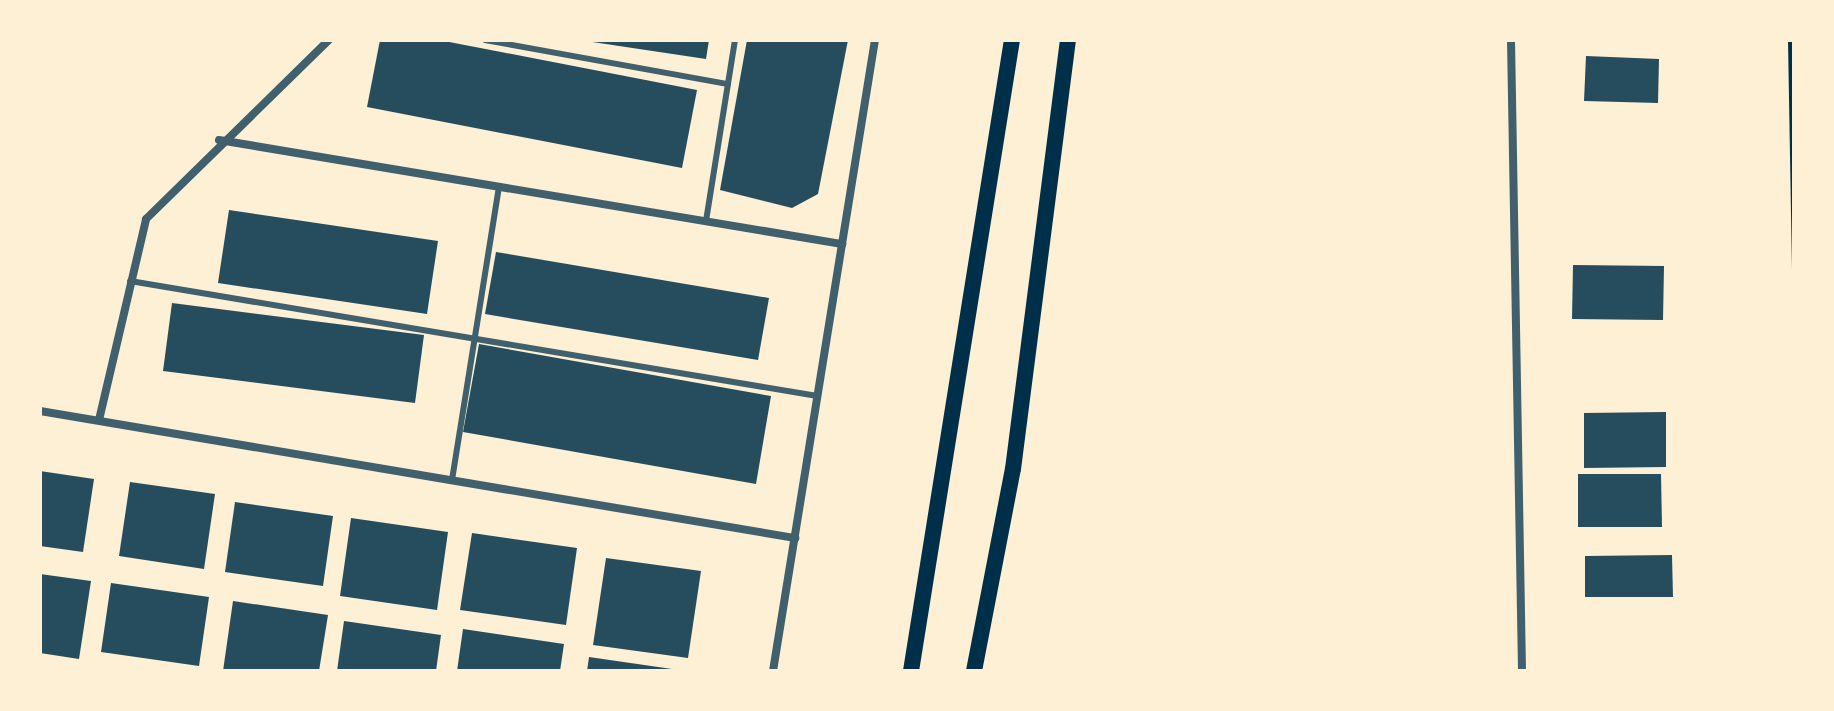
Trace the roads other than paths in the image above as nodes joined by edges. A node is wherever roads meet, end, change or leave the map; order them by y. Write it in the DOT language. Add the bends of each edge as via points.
graph roads {
  1 [pos="329,40"];
  2 [pos="485,40"];
  3 [pos="735,40"];
  4 [pos="875,40"];
  5 [pos="1000,40"];
  6 [pos="1012,40"];
  7 [pos="1068,40"];
  8 [pos="1511,40"];
  9 [pos="1009,61"];
  10 [pos="728,84"];
  11 [pos="219,140"];
  12 [pos="499,188"];
  13 [pos="706,221"];
  14 [pos="842,244"];
  15 [pos="130,281"];
  16 [pos="475,339"];
  17 [pos="817,396"];
  18 [pos="40,411"];
  19 [pos="99,420"];
  20 [pos="452,480"];
  21 [pos="795,538"];
  22 [pos="773,671"];
  23 [pos="911,671"];
  24 [pos="974,671"];
  25 [pos="1522,671"];
  1 -- 11 [label="street"];
  2 -- 10 [label="lane"];
  3 -- 10 [label="lane"];
  4 -- 14 [label="street"];
  5 -- 9 [label="main road"];
  6 -- 9 [label="main road"];
  7 -- 24 [label="main road" via="1013,469"];
  8 -- 25 [label="street"];
  9 -- 23 [label="main road"];
  10 -- 13 [label="lane"];
  11 -- 12 [label="street"];
  11 -- 15 [label="street" via="146,219"];
  12 -- 13 [label="street"];
  12 -- 16 [label="lane"];
  13 -- 14 [label="street"];
  14 -- 17 [label="street"];
  15 -- 16 [label="lane"];
  15 -- 19 [label="street"];
  16 -- 17 [label="lane"];
  16 -- 20 [label="lane"];
  17 -- 21 [label="street"];
  18 -- 19 [label="street"];
  19 -- 20 [label="street"];
  20 -- 21 [label="street"];
  21 -- 22 [label="street"];
}
